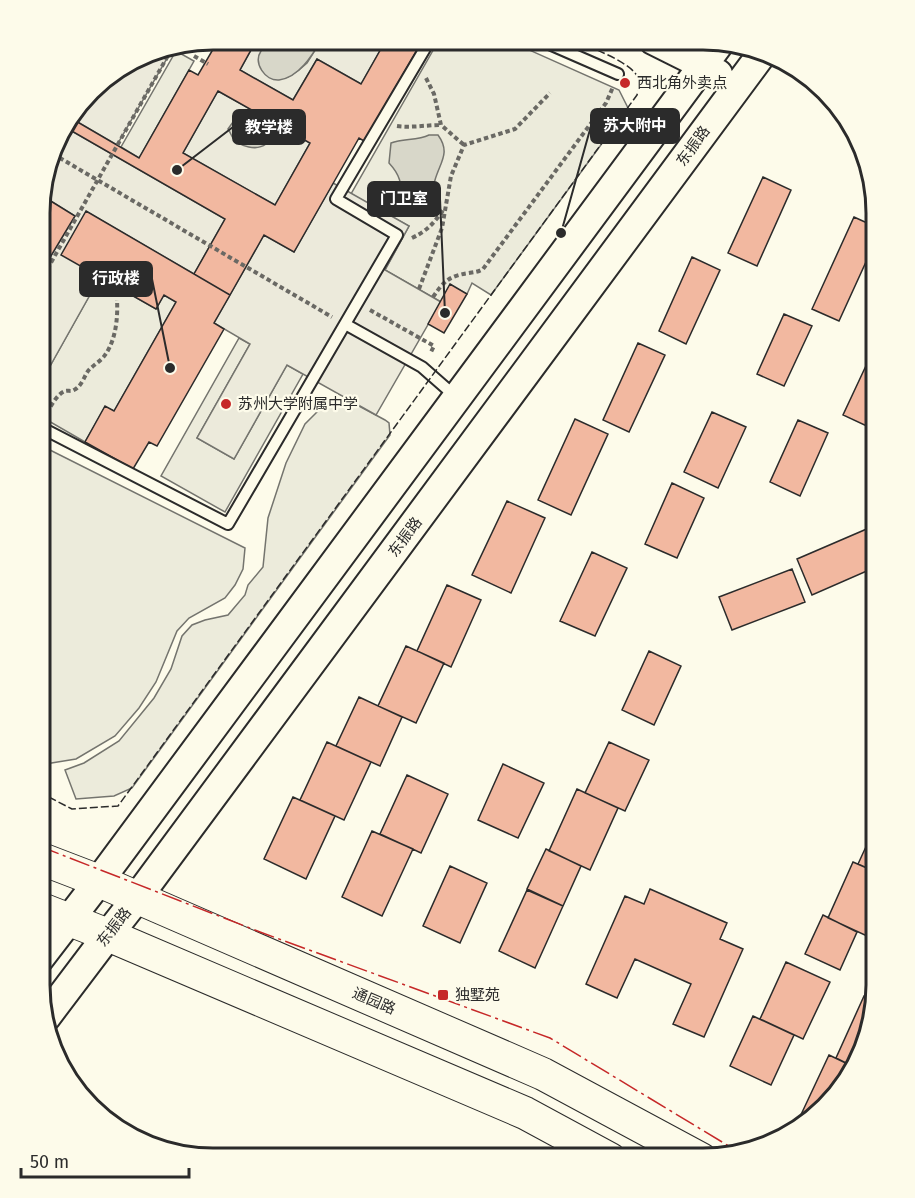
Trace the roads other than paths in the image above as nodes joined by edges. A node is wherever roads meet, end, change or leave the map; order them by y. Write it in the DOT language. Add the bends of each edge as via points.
graph roads {
  1 [pos="424,50"];
  2 [pos="563,50"];
  3 [pos="674,50"];
  4 [pos="713,51"];
  5 [pos="758,59"];
  6 [pos="703,64"];
  7 [pos="618,74"];
  8 [pos="737,87"];
  9 [pos="345,324"];
  10 [pos="457,398"];
  11 [pos="50,432"];
  12 [pos="50,862"];
  13 [pos="99,881"];
  14 [pos="137,898"];
  15 [pos="50,912"];
  16 [pos="69,919"];
  17 [pos="108,935"];
  18 [pos="50,944"];
  19 [pos="52,1010"];
  20 [pos="590,1148"];
  21 [pos="681,1148"];
  1 -- 9 [label="lane" via="336,199 397,235"];
  2 -- 7 [label="lane"];
  3 -- 6 [label="main road"];
  4 -- 6 [label="main road"];
  5 -- 8 [label="main road, 东振路"];
  6 -- 8 [label="main road"];
  6 -- 10 [label="main road"];
  8 -- 14 [label="main road, 东振路"];
  9 -- 10 [label="lane" via="422,367"];
  9 -- 11 [label="lane" via="228,524"];
  10 -- 13 [label="main road"];
  12 -- 13 [label="main road, 通园路"];
  13 -- 14 [label="main road, 通园路"];
  13 -- 16 [label="main road"];
  14 -- 17 [label="main road, 东振路"];
  14 -- 21 [label="main road, 通园路" via="543,1074"];
  15 -- 16 [label="main road"];
  16 -- 17 [label="main road"];
  16 -- 18 [label="main road"];
  17 -- 19 [label="main road, 东振路"];
  17 -- 20 [label="main road" via="525,1113"];
}
